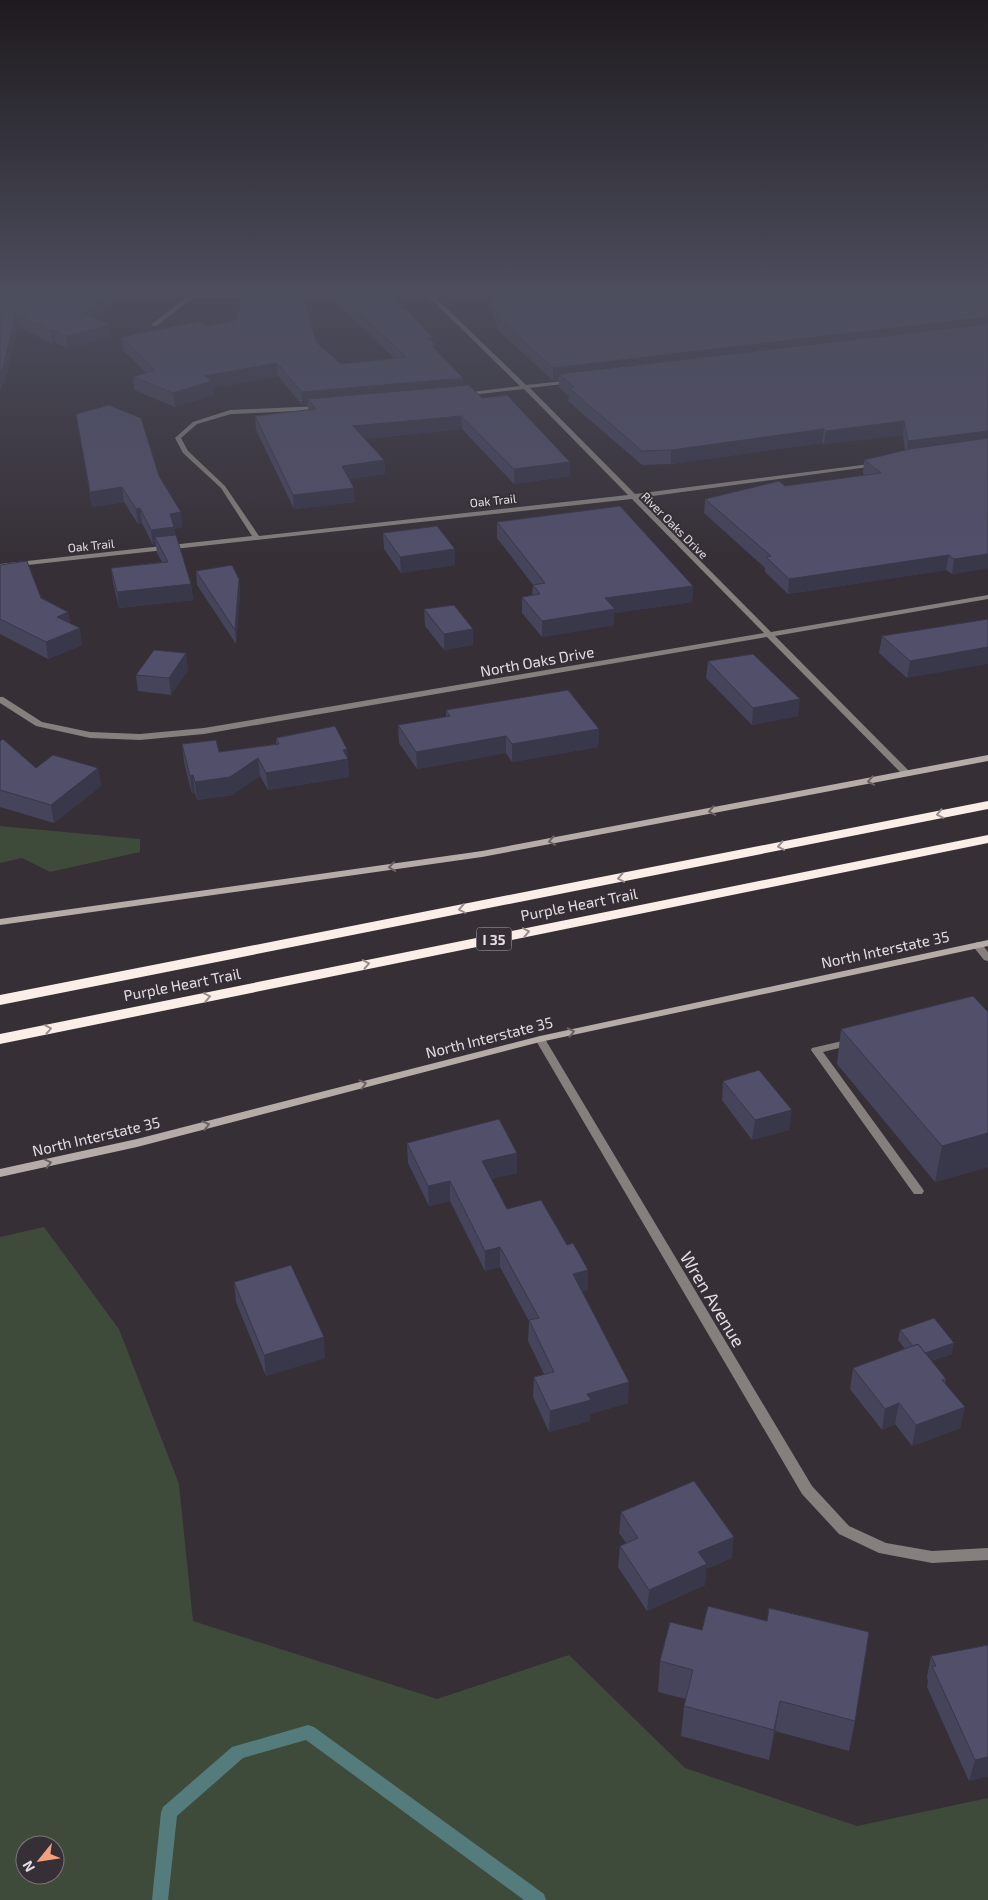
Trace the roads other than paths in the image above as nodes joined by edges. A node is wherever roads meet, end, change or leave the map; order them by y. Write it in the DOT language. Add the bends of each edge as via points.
graph roads {
  1 [pos="520,382"];
  2 [pos="569,382"];
  3 [pos="525,387"];
  4 [pos="460,395"];
  5 [pos="328,408"];
  6 [pos="882,463"];
  7 [pos="631,497"];
  8 [pos="256,537"];
  9 [pos="0,566"];
  10 [pos="988,597"];
  11 [pos="768,635"];
  12 [pos="0,699"];
  13 [pos="988,758"];
  14 [pos="906,774"];
  15 [pos="988,805"];
  16 [pos="988,839"];
  17 [pos="0,922"];
  18 [pos="982,944"];
  19 [pos="988,958"];
  20 [pos="0,1000"];
  21 [pos="0,1038"];
  22 [pos="864,1038"];
  23 [pos="540,1039"];
  24 [pos="0,1173"];
  25 [pos="918,1191"];
  26 [pos="988,1554"];
  1 -- 3 [label="street, River Oaks Drive"];
  2 -- 3 [label="street"];
  3 -- 4 [label="street"];
  3 -- 7 [label="street, River Oaks Drive"];
  5 -- 8 [label="street" via="230,412 195,423 178,438 185,452 223,487"];
  6 -- 7 [label="street, Oak Trail"];
  7 -- 8 [label="street, Oak Trail"];
  7 -- 11 [label="street, River Oaks Drive"];
  8 -- 9 [label="street, Oak Trail"];
  10 -- 11 [label="street, North Oaks Drive"];
  11 -- 12 [label="street, North Oaks Drive" via="204,731 140,738 90,735 39,724"];
  11 -- 14 [label="street, River Oaks Drive"];
  13 -- 14 [label="main road"];
  14 -- 17 [label="main road, one-way" via="482,854"];
  15 -- 20 [label="highway, Purple Heart Trail / I 35, one-way"];
  21 -- 16 [label="highway, Purple Heart Trail / I 35, one-way"];
  18 -- 19 [label="street"];
  23 -- 18 [label="main road, North Interstate 35, one-way"];
  22 -- 25 [label="street" via="816,1050"];
  24 -- 23 [label="main road, North Interstate 35, one-way" via="137,1143"];
  23 -- 26 [label="street, Wren Avenue" via="806,1490 844,1530 884,1549 932,1557"];
}
